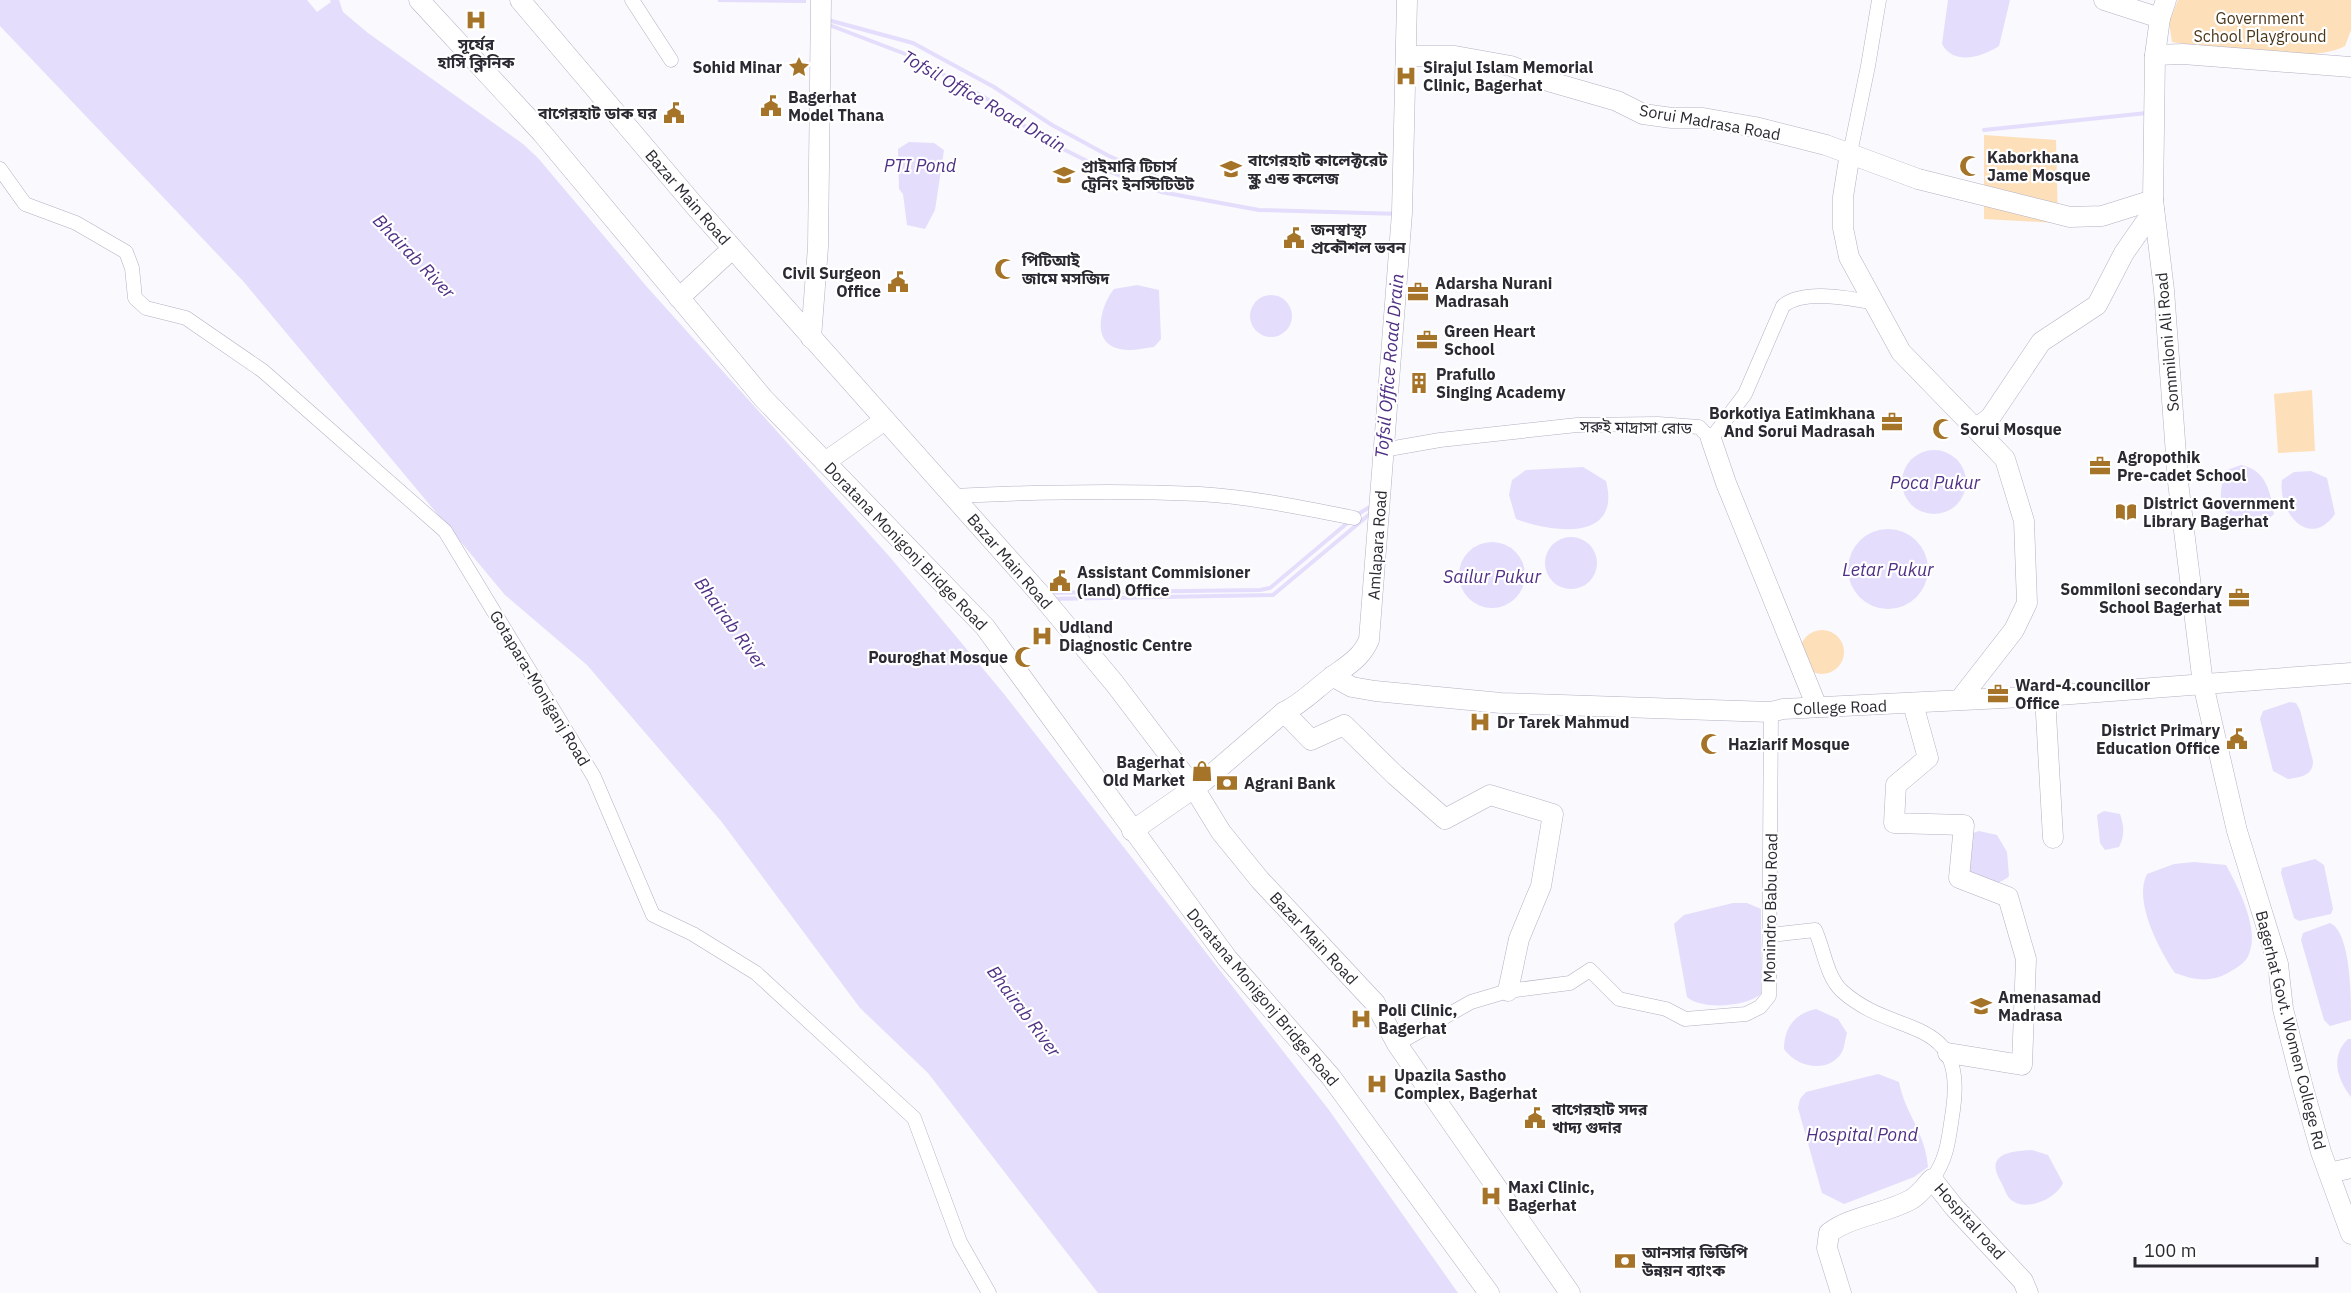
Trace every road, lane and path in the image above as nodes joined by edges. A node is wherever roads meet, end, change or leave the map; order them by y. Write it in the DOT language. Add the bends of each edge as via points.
graph roads {
  1 [pos="419,0"];
  2 [pos="520,0"];
  3 [pos="632,0"];
  4 [pos="821,0"];
  5 [pos="1407,0"];
  6 [pos="1879,0"];
  7 [pos="2104,0"];
  8 [pos="2163,9"];
  9 [pos="2155,55"];
  10 [pos="1406,56"];
  11 [pos="671,60"];
  12 [pos="2351,67"];
  13 [pos="1850,153"];
  14 [pos="0,169"];
  15 [pos="2153,205"];
  16 [pos="732,249"];
  17 [pos="679,298"];
  18 [pos="1875,303"];
  19 [pos="811,338"];
  20 [pos="885,420"];
  21 [pos="1976,428"];
  22 [pos="1711,439"];
  23 [pos="1383,450"];
  24 [pos="825,462"];
  25 [pos="953,496"];
  26 [pos="1354,518"];
  27 [pos="2351,673"];
  28 [pos="1332,676"];
  29 [pos="2203,684"];
  30 [pos="2045,696"];
  31 [pos="1961,698"];
  32 [pos="1913,704"];
  33 [pos="1817,707"];
  34 [pos="1284,712"];
  35 [pos="1771,712"];
  36 [pos="1194,788"];
  37 [pos="1132,831"];
  38 [pos="2053,838"];
  39 [pos="1770,935"];
  40 [pos="1508,991"];
  41 [pos="1396,1044"];
  42 [pos="1948,1053"];
  43 [pos="2351,1168"];
  44 [pos="2329,1173"];
  45 [pos="1932,1179"];
  46 [pos="2351,1234"];
  47 [pos="990,1293"];
  48 [pos="1489,1293"];
  49 [pos="1570,1293"];
  50 [pos="1841,1293"];
  51 [pos="2028,1293"];
  1 -- 17 [label="street, Doratana Monigonj Bridge Road" via="542,133"];
  2 -- 16 [label="street, Bazar Main Road"];
  3 -- 11 [label="street"];
  4 -- 19 [label="street" via="818,247"];
  5 -- 10 [label="street, Amlapara Road"];
  6 -- 13 [label="street"];
  7 -- 8 [label="street"];
  8 -- 9 [label="street, Sommiloni Ali Road"];
  9 -- 12 [label="street"];
  9 -- 15 [label="street, Sommiloni Ali Road"];
  10 -- 13 [label="street, Sorui Madrasa Road" via="1455,56 1511,66 1617,101 1643,114 1755,127"];
  10 -- 23 [label="street, Amlapara Road" via="1402,213"];
  13 -- 15 [label="street, Sorui Madrasa Road" via="1918,179 2070,217 2102,216"];
  13 -- 18 [label="street" via="1843,228 1849,257"];
  14 -- 47 [label="street, Gotapara-Moniganj Road" via="25,204 76,223 126,252 135,298 146,308 186,318 263,371 445,531 594,777 653,915 693,934 756,973 914,1118 960,1242"];
  15 -- 21 [label="street" via="2097,305 2041,342 1990,418"];
  15 -- 29 [label="street, Sommiloni Ali Road" via="2178,482"];
  16 -- 17 [label="street"];
  16 -- 19 [label="street, Bazar Main Road"];
  17 -- 24 [label="street, Doratana Monigonj Bridge Road" via="763,398"];
  18 -- 21 [label="street" via="1900,352"];
  18 -- 22 [label="street, সরুই মাদ্রাসা রোড" via="1843,296 1790,300 1783,306 1745,394"];
  19 -- 20 [label="street, Bazar Main Road"];
  20 -- 24 [label="street"];
  20 -- 25 [label="street, Bazar Main Road"];
  21 -- 31 [label="street" via="2006,459 2024,521 2027,603 2014,630"];
  22 -- 23 [label="street, সরুই মাদ্রাসা রোড" via="1699,427 1577,425"];
  22 -- 33 [label="street"];
  23 -- 28 [label="street, Amlapara Road" via="1372,629 1365,651"];
  24 -- 37 [label="street, Doratana Monigonj Bridge Road" via="985,627"];
  25 -- 26 [label="street" via="1202,494 1282,503"];
  25 -- 36 [label="street, Bazar Main Road" via="1115,684"];
  27 -- 29 [label="street, College Road"];
  28 -- 34 [label="street, Amlapara Road" via="1299,705"];
  28 -- 35 [label="street, College Road" via="1352,687 1438,698 1616,709"];
  29 -- 30 [label="street, College Road"];
  29 -- 44 [label="street, Bagerhat Govt. Women College Rd" via="2237,831 2278,964 2283,1009"];
  30 -- 31 [label="street, College Road"];
  30 -- 38 [label="street"];
  31 -- 32 [label="street, College Road"];
  32 -- 33 [label="street, College Road"];
  32 -- 42 [label="street" via="1928,758 1896,785 1894,823 1964,825 1959,878 2008,897 2026,959 2022,1065"];
  33 -- 35 [label="street, College Road"];
  34 -- 36 [label="street, Amlapara Road"];
  34 -- 40 [label="street" via="1311,740 1344,725 1445,819 1490,795 1553,814 1541,886 1519,939"];
  35 -- 39 [label="street, Monindro Babu Road"];
  36 -- 37 [label="street, Amlapara Road"];
  36 -- 41 [label="street, Bazar Main Road" via="1221,831 1260,880 1375,1003"];
  37 -- 48 [label="street, Doratana Monigonj Bridge Road" via="1227,958 1331,1077"];
  39 -- 40 [label="street, Monindro Babu Road" via="1769,996 1760,1007 1746,1014 1685,1019 1666,1009 1619,999 1590,970 1570,983"];
  39 -- 42 [label="street" via="1815,930 1834,982 1842,990 1873,1013 1918,1029 1938,1041"];
  40 -- 41 [label="street, Monindro Babu Road" via="1471,1002"];
  41 -- 49 [label="street, Bazar Main Road"];
  42 -- 45 [label="street" via="1956,1075 1956,1089 1943,1165"];
  43 -- 44 [label="street"];
  44 -- 46 [label="street, Bagerhat Govt. Women College Rd"];
  45 -- 50 [label="street, Hospital road" via="1915,1197 1900,1205 1828,1233 1827,1248"];
  45 -- 51 [label="street, Hospital road" via="2024,1281"];
}
